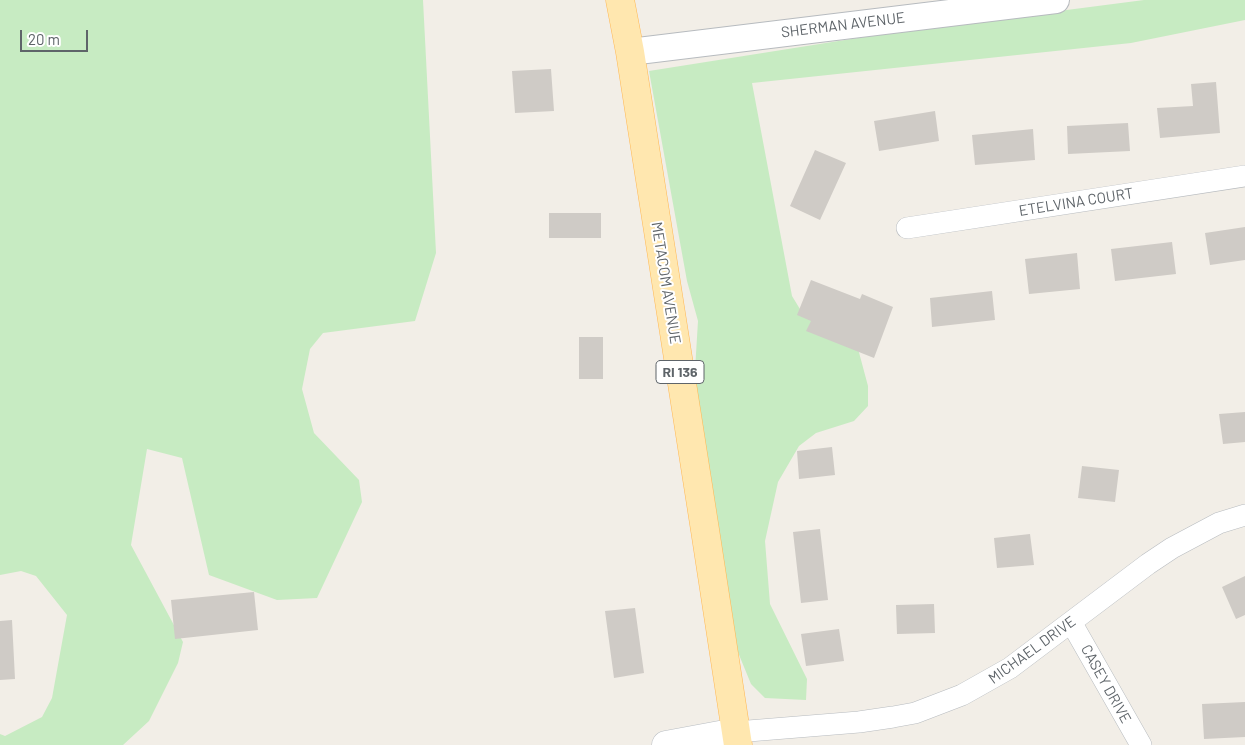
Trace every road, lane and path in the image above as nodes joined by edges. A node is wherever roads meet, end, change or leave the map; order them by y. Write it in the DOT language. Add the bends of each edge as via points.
graph roads {
  1 [pos="620,0"];
  2 [pos="1056,0"];
  3 [pos="630,52"];
  4 [pos="1245,176"];
  5 [pos="908,228"];
  6 [pos="1245,515"];
  7 [pos="1071,622"];
  8 [pos="737,738"];
  9 [pos="666,745"];
  10 [pos="1141,745"];
  1 -- 3 [label="main road, METACOM AVENUE / RI 136"];
  2 -- 3 [label="street, SHERMAN AVENUE"];
  3 -- 8 [label="main road, METACOM AVENUE / RI 136"];
  4 -- 5 [label="street, ETELVINA COURT"];
  6 -- 7 [label="street, MICHAEL DRIVE" via="1219,523 1172,548"];
  7 -- 8 [label="street, MICHAEL DRIVE" via="984,684 915,713"];
  7 -- 10 [label="street, CASEY DRIVE"];
  8 -- 9 [label="main road"];
}
